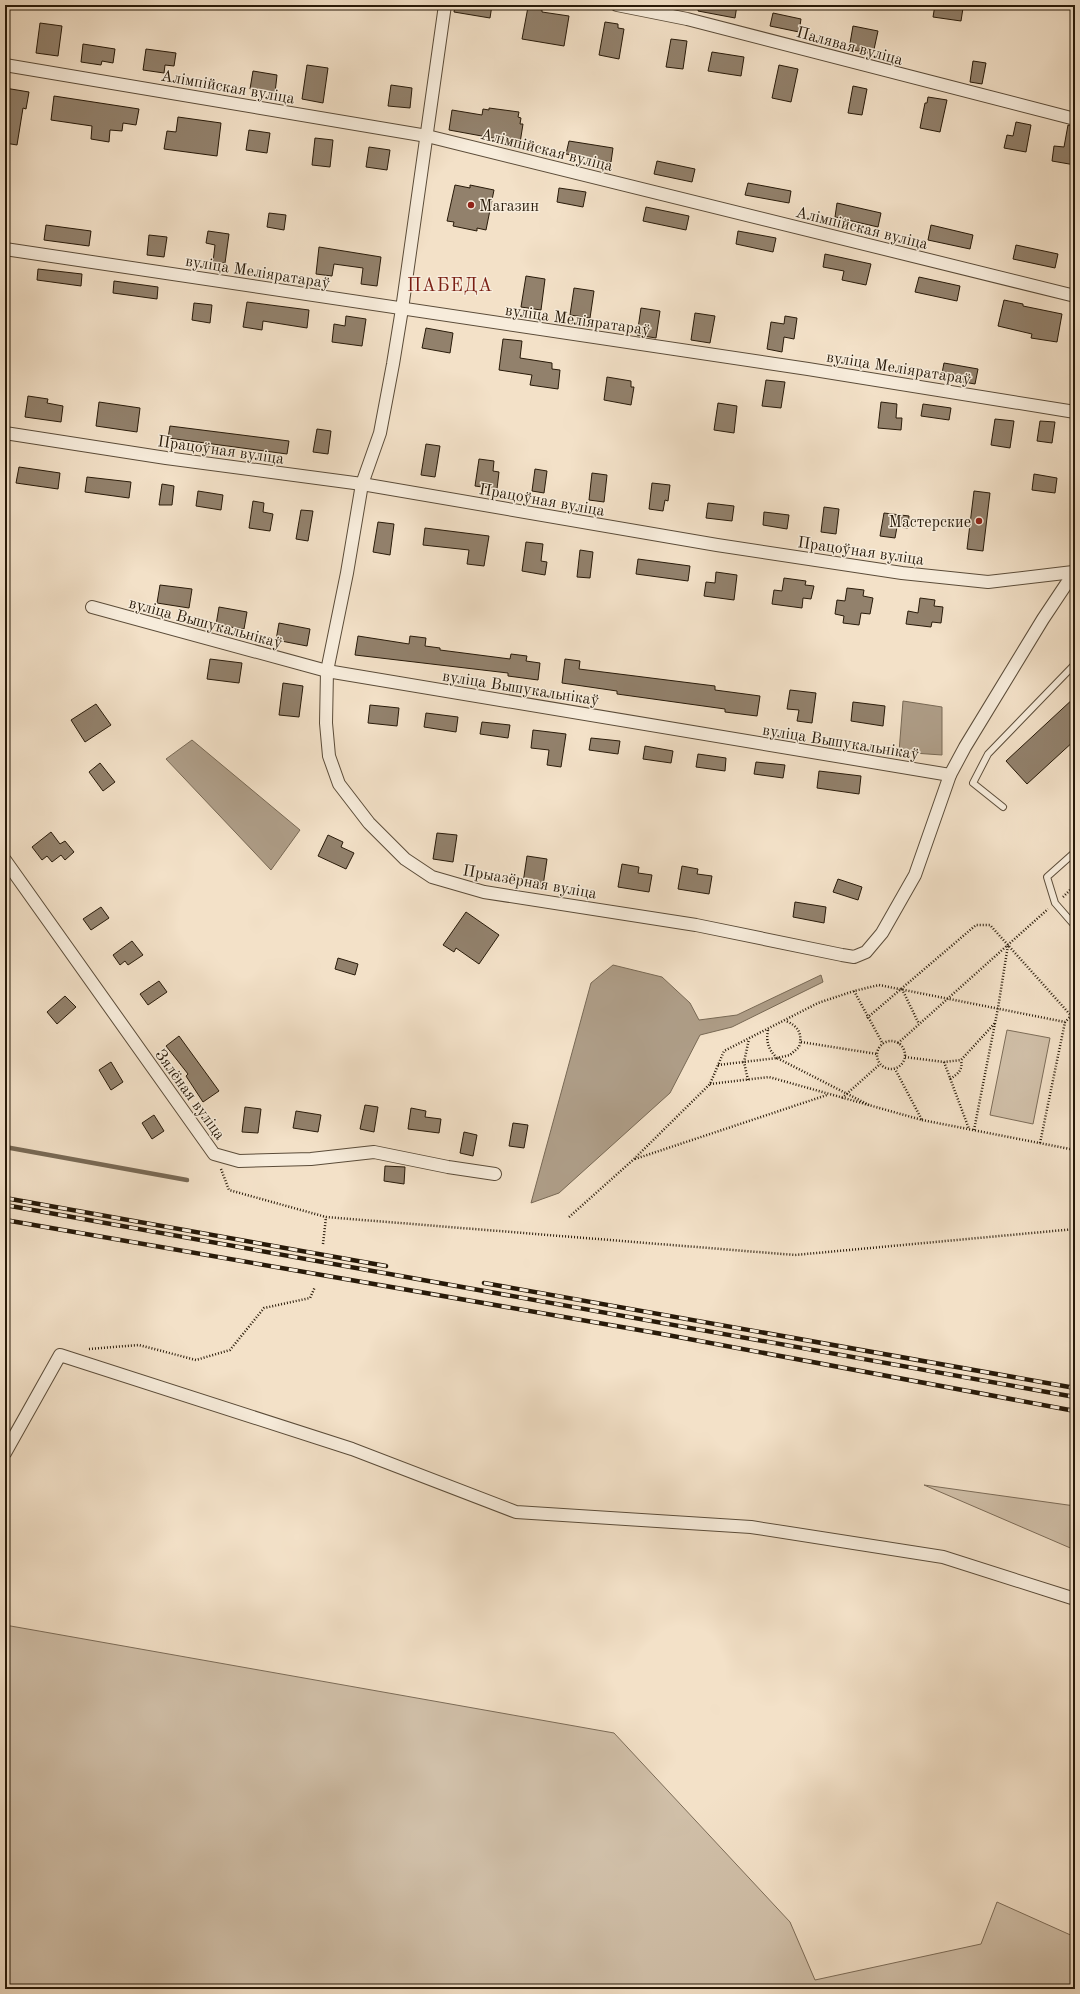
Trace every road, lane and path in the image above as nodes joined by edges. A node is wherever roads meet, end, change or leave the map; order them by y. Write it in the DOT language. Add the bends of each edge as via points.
graph roads {
  1 [pos="445,5"];
  2 [pos="617,5"];
  3 [pos="5,65"];
  4 [pos="1075,119"];
  5 [pos="427,136"];
  6 [pos="5,249"];
  7 [pos="1075,296"];
  8 [pos="402,309"];
  9 [pos="1075,412"];
  10 [pos="5,433"];
  11 [pos="362,484"];
  12 [pos="1074,572"];
  13 [pos="92,607"];
  14 [pos="1075,664"];
  15 [pos="327,672"];
  16 [pos="950,775"];
  17 [pos="1003,807"];
  18 [pos="1075,852"];
  19 [pos="5,860"];
  20 [pos="1075,886"];
  21 [pos="1055,903"];
  22 [pos="1075,926"];
  23 [pos="1008,945"];
  24 [pos="902,988"];
  25 [pos="854,991"];
  26 [pos="948,998"];
  27 [pos="998,1008"];
  28 [pos="1075,1012"];
  29 [pos="1071,1016"];
  30 [pos="867,1018"];
  31 [pos="1075,1020"];
  32 [pos="785,1021"];
  33 [pos="1065,1022"];
  34 [pos="995,1023"];
  35 [pos="919,1024"];
  36 [pos="768,1030"];
  37 [pos="749,1039"];
  38 [pos="801,1042"];
  39 [pos="898,1043"];
  40 [pos="882,1044"];
  41 [pos="877,1054"];
  42 [pos="905,1057"];
  43 [pos="777,1058"];
  44 [pos="961,1060"];
  45 [pos="744,1062"];
  46 [pos="944,1062"];
  47 [pos="880,1064"];
  48 [pos="718,1065"];
  49 [pos="895,1069"];
  50 [pos="950,1079"];
  51 [pos="748,1080"];
  52 [pos="710,1084"];
  53 [pos="847,1094"];
  54 [pos="829,1095"];
  55 [pos="842,1098"];
  56 [pos="875,1108"];
  57 [pos="922,1120"];
  58 [pos="969,1129"];
  59 [pos="974,1130"];
  60 [pos="1040,1143"];
  61 [pos="1075,1150"];
  62 [pos="214,1154"];
  63 [pos="634,1159"];
  64 [pos="495,1174"];
  65 [pos="326,1217"];
  66 [pos="569,1217"];
  67 [pos="1075,1229"];
  68 [pos="323,1244"];
  69 [pos="316,1287"];
  70 [pos="85,1350"];
  71 [pos="5,1454"];
  72 [pos="1075,1599"];
  1 -- 5 [label="street, Прыазёрная вуліца"];
  2 -- 4 [label="street, Палявая вуліца" via="687,19"];
  3 -- 5 [label="street, Алімпійская вуліца"];
  5 -- 7 [label="street, Алімпійская вуліца"];
  5 -- 8 [label="street, Прыазёрная вуліца"];
  6 -- 8 [label="street, вуліца Меліяратараў"];
  8 -- 9 [label="street, вуліца Меліяратараў"];
  8 -- 11 [label="street, Прыазёрная вуліца" via="380,433"];
  10 -- 11 [label="street, Працоўная вуліца"];
  11 -- 12 [label="street, Працоўная вуліца" via="717,545 902,573 988,582"];
  11 -- 15 [label="street, Прыазёрная вуліца"];
  12 -- 16 [label="street" via="1004,682"];
  13 -- 15 [label="street, вуліца Вышукальнікаў"];
  14 -- 17 [label="lane" via="988,754 973,783"];
  15 -- 16 [label="street, вуліца Вышукальнікаў"];
  15 -- 16 [label="street, Прыазёрная вуліца" via="326,723 329,756 339,784 369,823 405,859 432,877 484,892 696,925 854,957 866,952 882,933 914,876"];
  18 -- 21 [label="lane" via="1047,877"];
  19 -- 62 [label="street, Зялёная вуліца"];
  20 -- 21 [label="path"];
  21 -- 22 [label="lane"];
  21 -- 23 [label="path"];
  23 -- 24 [label="path" via="990,925 976,925"];
  23 -- 26 [label="path"];
  23 -- 27 [label="path"];
  23 -- 29 [label="path"];
  24 -- 25 [label="path" via="879,985"];
  24 -- 26 [label="path"];
  24 -- 30 [label="path"];
  24 -- 35 [label="path"];
  25 -- 30 [label="path"];
  25 -- 32 [label="path" via="818,1003"];
  26 -- 27 [label="path"];
  26 -- 35 [label="path"];
  27 -- 33 [label="path"];
  27 -- 34 [label="path"];
  28 -- 29 [label="path"];
  29 -- 31 [label="path"];
  29 -- 33 [label="path"];
  30 -- 40 [label="path"];
  32 -- 36 [label="path"];
  32 -- 38 [label="path" via="798,1030"];
  33 -- 60 [label="path"];
  34 -- 44 [label="path"];
  34 -- 59 [label="path"];
  35 -- 39 [label="path"];
  36 -- 37 [label="path"];
  36 -- 43 [label="path" via="767,1042"];
  37 -- 45 [label="path"];
  37 -- 48 [label="path" via="724,1051"];
  38 -- 41 [label="path"];
  38 -- 43 [label="path" via="795,1052"];
  39 -- 40 [label="path"];
  39 -- 42 [label="path"];
  40 -- 41 [label="path"];
  41 -- 47 [label="path"];
  42 -- 46 [label="path"];
  42 -- 49 [label="path"];
  43 -- 45 [label="path"];
  43 -- 53 [label="path"];
  44 -- 46 [label="path"];
  44 -- 50 [label="path" via="961,1070"];
  45 -- 48 [label="path"];
  45 -- 51 [label="path"];
  46 -- 50 [label="path"];
  47 -- 49 [label="path"];
  47 -- 53 [label="path"];
  48 -- 52 [label="path"];
  49 -- 57 [label="path"];
  50 -- 58 [label="path"];
  51 -- 52 [label="path"];
  51 -- 54 [label="path" via="769,1077"];
  52 -- 63 [label="path"];
  53 -- 55 [label="path"];
  53 -- 56 [label="path"];
  54 -- 55 [label="path"];
  54 -- 63 [label="path"];
  55 -- 56 [label="path"];
  56 -- 57 [label="path"];
  57 -- 58 [label="path"];
  58 -- 59 [label="path"];
  59 -- 60 [label="path"];
  60 -- 61 [label="path"];
  62 -- 64 [label="street, Зялёная вуліца" via="239,1161 311,1159 374,1152"];
  62 -- 65 [label="path" via="229,1190"];
  63 -- 66 [label="path"];
  65 -- 67 [label="path" via="794,1255"];
  65 -- 68 [label="path"];
  69 -- 70 [label="path" via="310,1298 264,1308 230,1350 196,1360 139,1345"];
  71 -- 72 [label="street" via="60,1355 352,1449 516,1512 752,1527 943,1557"];
}
